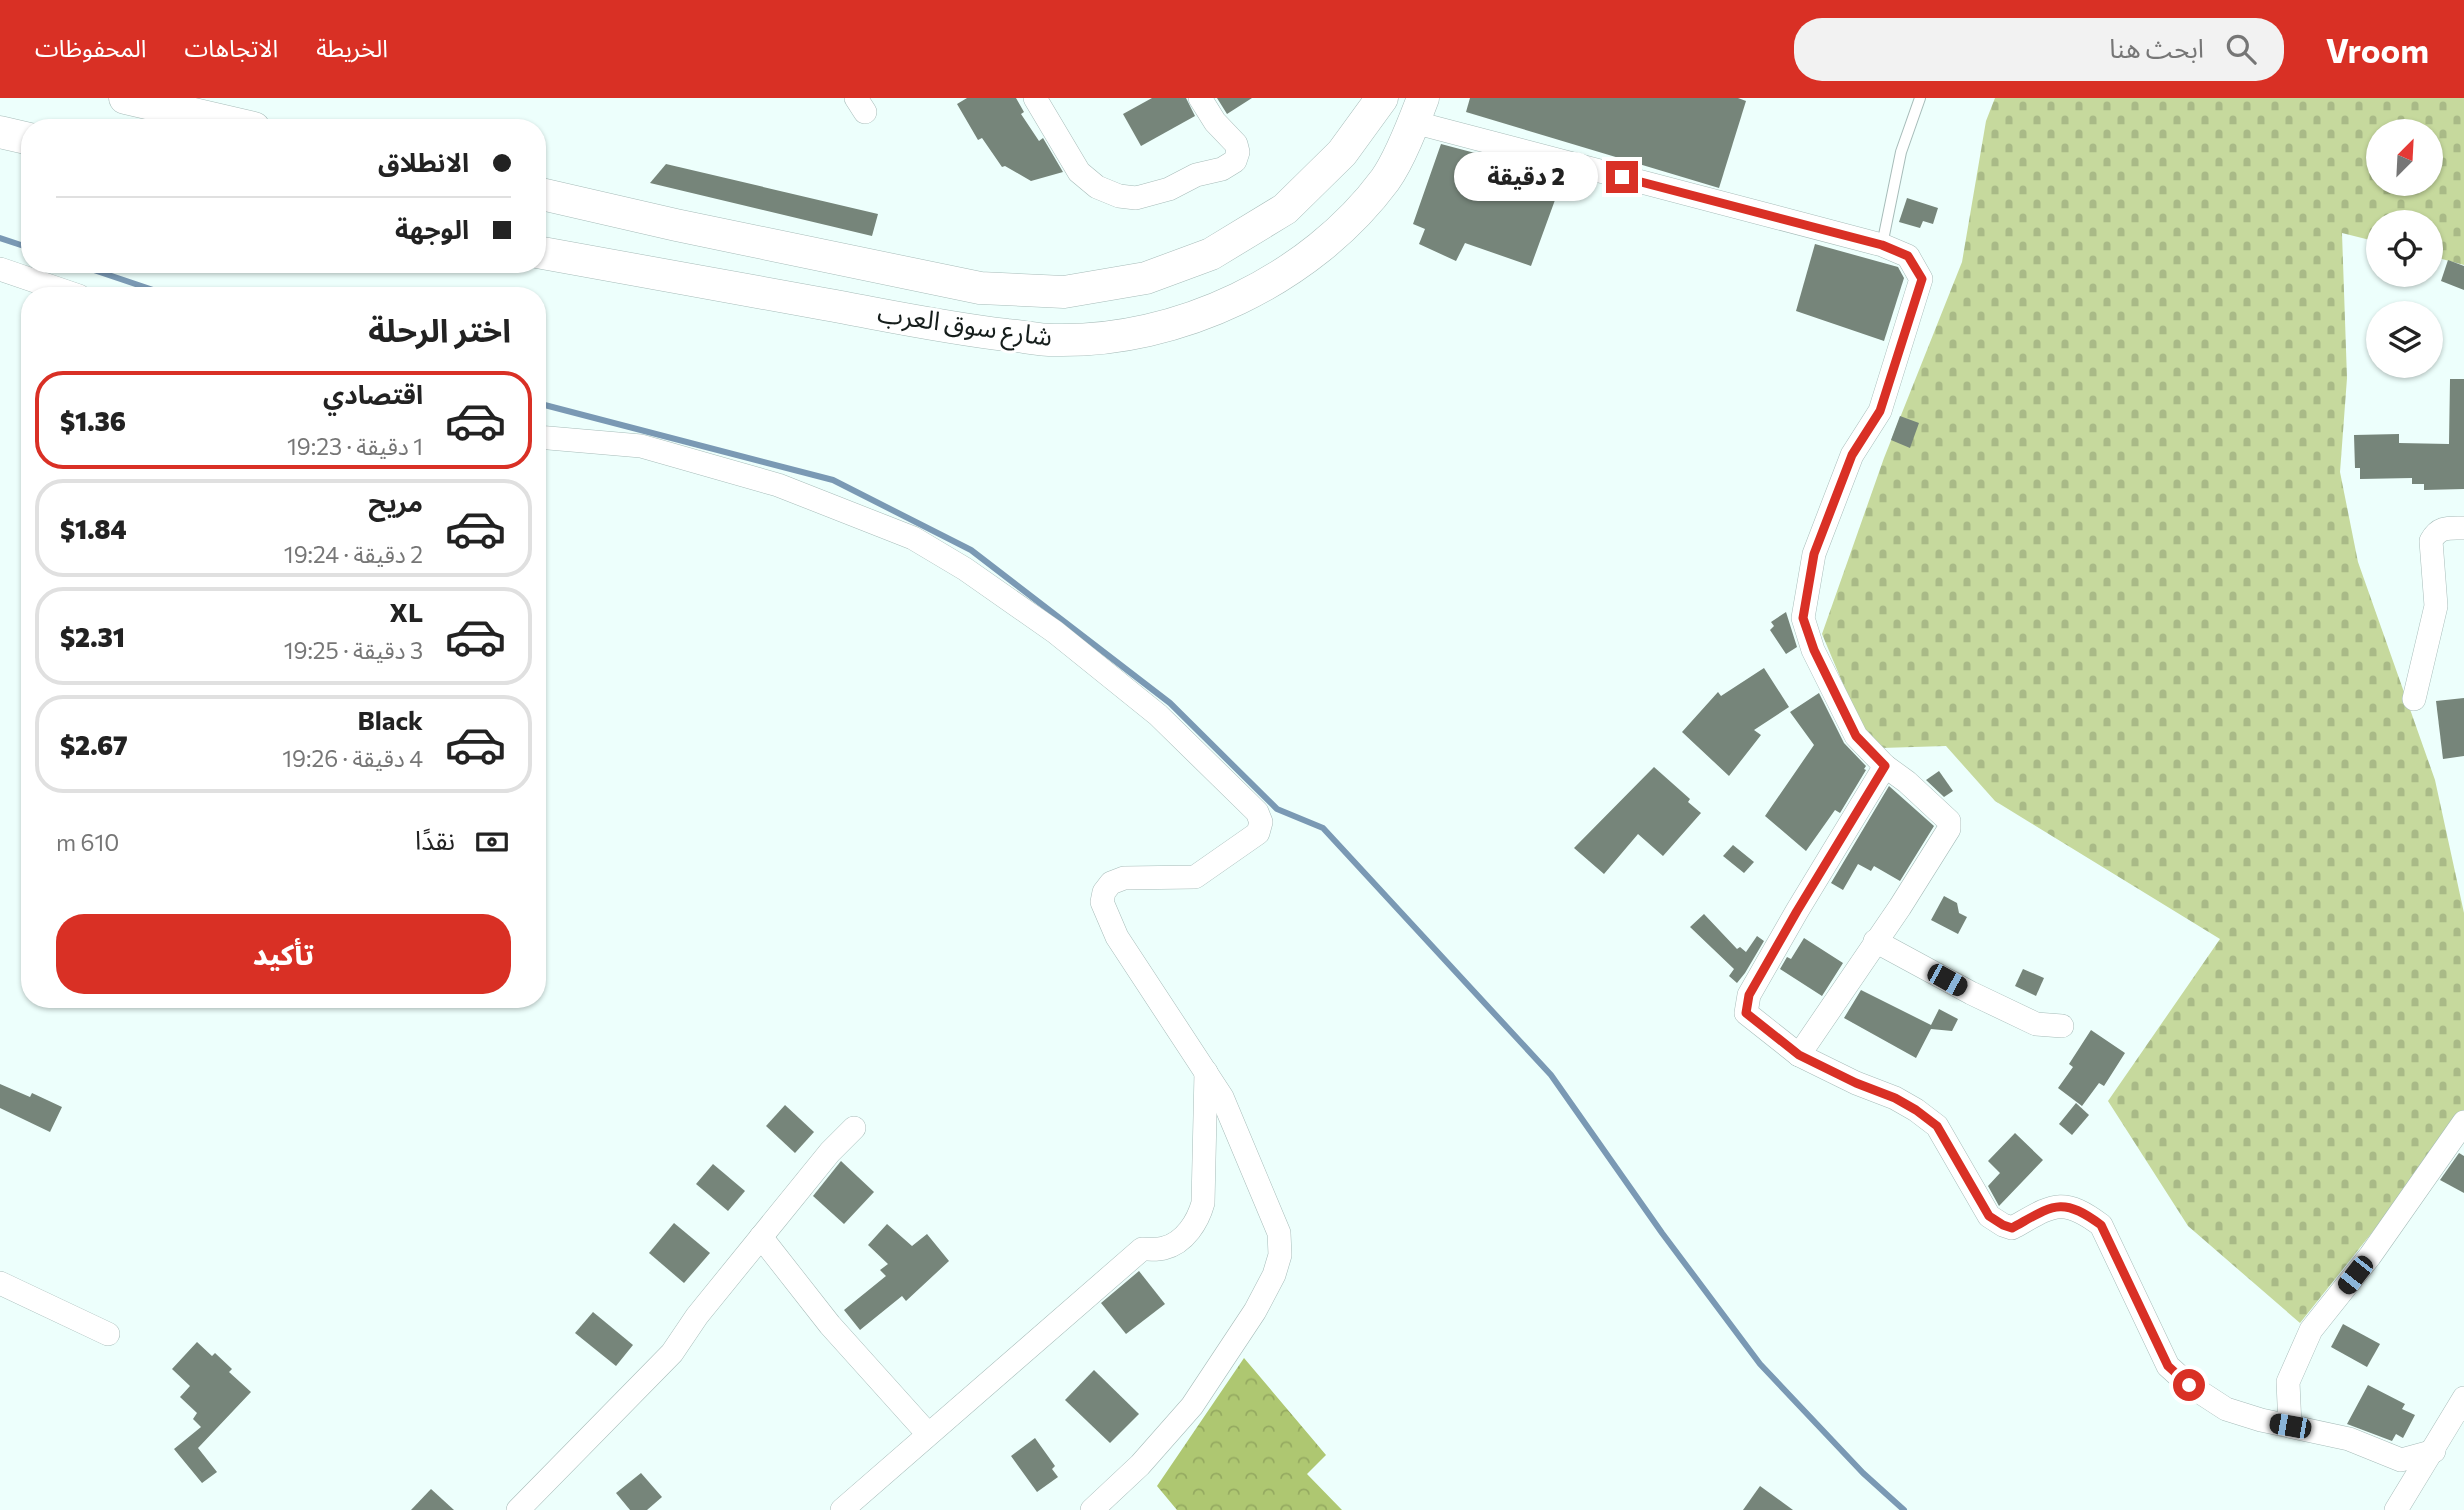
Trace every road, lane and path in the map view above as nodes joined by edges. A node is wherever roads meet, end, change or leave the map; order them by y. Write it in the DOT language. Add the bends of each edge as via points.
graph roads {
  1 [pos="125,98"];
  2 [pos="1035,98"];
  3 [pos="1200,98"];
  4 [pos="1382,98"];
  5 [pos="1920,98"];
  6 [pos="1418,110"];
  7 [pos="215,119"];
  8 [pos="0,132"];
  9 [pos="21,137"];
  10 [pos="546,195"];
  11 [pos="1882,245"];
  12 [pos="546,254"];
  13 [pos="0,270"];
  14 [pos="52,287"];
  15 [pos="546,438"];
  16 [pos="2464,528"];
  17 [pos="2414,699"];
  18 [pos="1885,766"];
  19 [pos="1875,941"];
  20 [pos="2062,1026"];
  21 [pos="1799,1055"];
  22 [pos="1206,1072"];
  23 [pos="2464,1122"];
  24 [pos="854,1128"];
  25 [pos="761,1237"];
  26 [pos="0,1283"];
  27 [pos="108,1334"];
  28 [pos="2464,1398"];
  29 [pos="2290,1426"];
  30 [pos="928,1434"];
  31 [pos="2434,1451"];
  32 [pos="518,1510"];
  33 [pos="842,1510"];
  34 [pos="1092,1510"];
  35 [pos="2396,1510"];
  1 -- 7 [label="main road"];
  2 -- 3 [label="street" via="1079,172 1097,187 1136,198 1235,161 1236,144"];
  4 -- 10 [label="main road" via="1342,153 1285,209 1211,254 1146,278 1064,292 980,288"];
  5 -- 11 [label="lane" via="1901,152"];
  6 -- 11 [label="street"];
  6 -- 12 [label="main road, شارع سوق العرب" via="1386,178 1338,232 1282,275 1213,311 1130,334 1054,340 974,331"];
  8 -- 9 [label="main road"];
  11 -- 18 [label="street" via="1908,256 1922,279 1880,411 1852,455 1814,554 1803,618 1856,736"];
  13 -- 14 [label="street"];
  15 -- 22 [label="street" via="640,446 778,485 913,538 1055,632 1158,715 1257,812 1261,822 1258,833 1195,877 1124,878 1104,892 1102,902 1117,937"];
  16 -- 17 [label="street" via="2442,528 2431,541 2436,606"];
  18 -- 19 [label="street" via="1950,821"];
  18 -- 21 [label="street" via="1749,995 1746,1013"];
  19 -- 20 [label="street" via="2036,1024"];
  19 -- 21 [label="street"];
  21 -- 29 [label="street" via="1895,1098 1937,1126 1989,1216 2003,1225 2012,1228 2049,1207 2062,1205 2081,1210 2101,1225 2168,1366 2226,1409"];
  22 -- 30 [label="street" via="1203,1203 1186,1235 1166,1248 1142,1249"];
  22 -- 34 [label="street" via="1222,1097 1279,1233 1275,1275 1192,1406"];
  23 -- 29 [label="street" via="2370,1256 2311,1330 2288,1382"];
  24 -- 25 [label="street"];
  25 -- 30 [label="street" via="830,1325"];
  25 -- 32 [label="street" via="672,1353"];
  26 -- 27 [label="street"];
  28 -- 31 [label="street"];
  29 -- 31 [label="street" via="2349,1439 2401,1460"];
  30 -- 33 [label="street"];
  31 -- 35 [label="street"];
}
